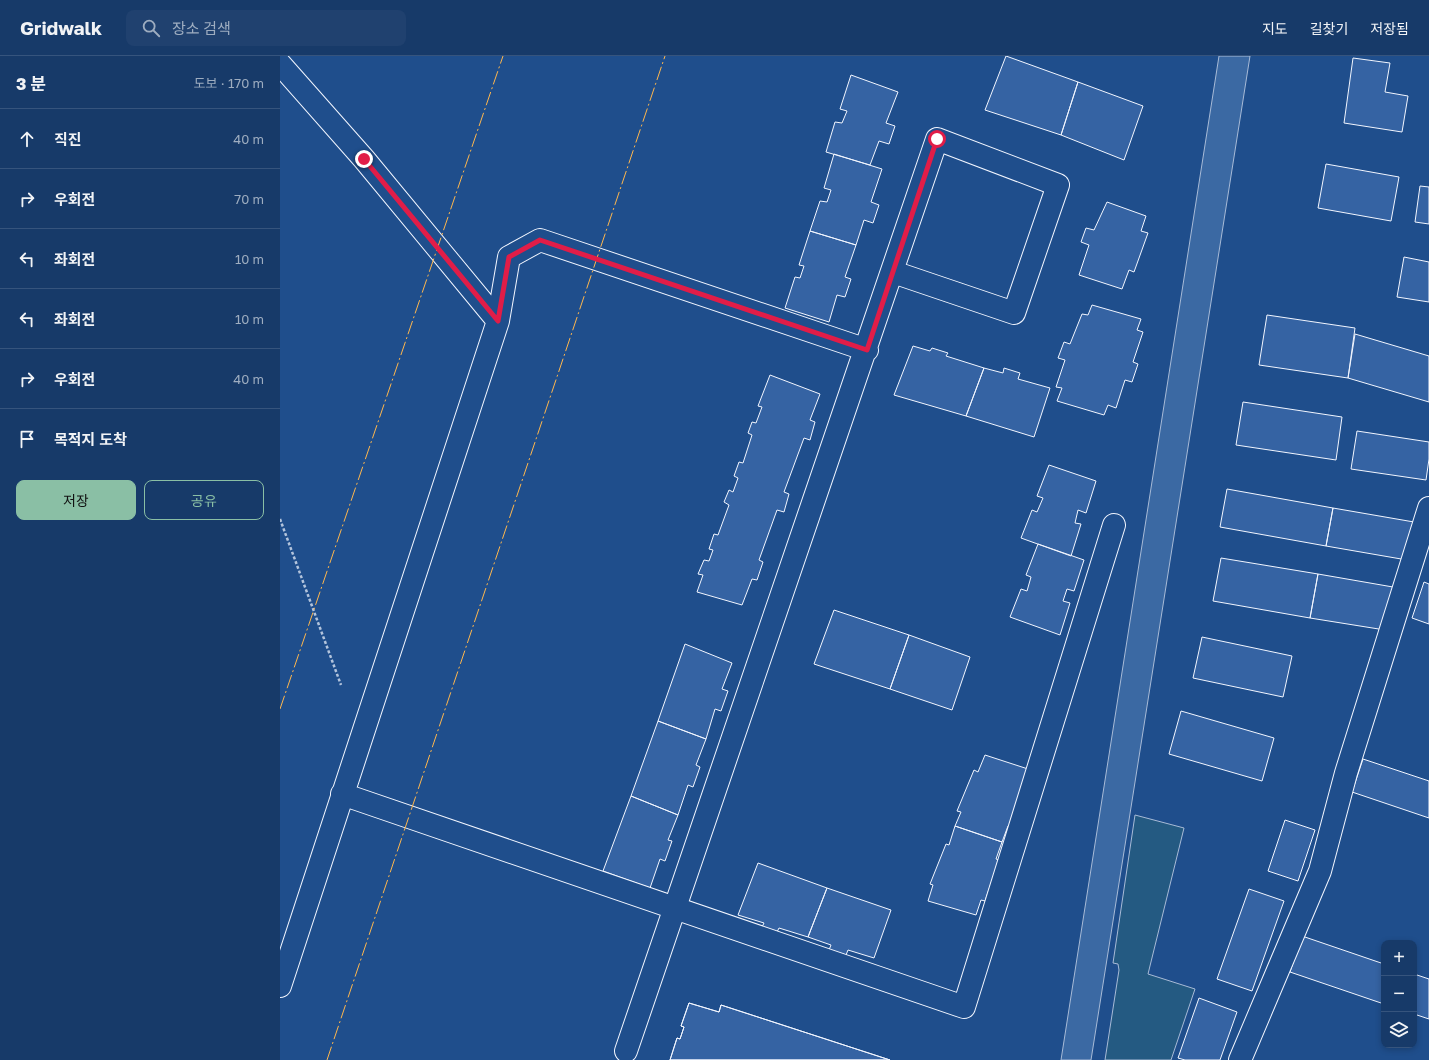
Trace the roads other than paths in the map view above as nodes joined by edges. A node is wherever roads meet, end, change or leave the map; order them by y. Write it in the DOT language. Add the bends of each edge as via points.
graph roads {
  1 [pos="280,64"];
  2 [pos="893,272"];
  3 [pos="498,321"];
  4 [pos="867,350"];
  5 [pos="1429,508"];
  6 [pos="1114,525"];
  7 [pos="342,794"];
  8 [pos="674,908"];
  9 [pos="280,986"];
  10 [pos="626,1051"];
  11 [pos="1240,1060"];
  1 -- 3 [label="street" via="364,159"];
  2 -- 2 [label="street" via="937,139 1058,185 1014,313"];
  2 -- 4 [label="street"];
  3 -- 4 [label="street" via="509,257 540,240"];
  3 -- 7 [label="street"];
  4 -- 8 [label="street"];
  5 -- 11 [label="street" via="1346,773 1320,871"];
  6 -- 8 [label="street" via="964,1007"];
  7 -- 8 [label="street"];
  7 -- 9 [label="street"];
  8 -- 10 [label="street"];
}
